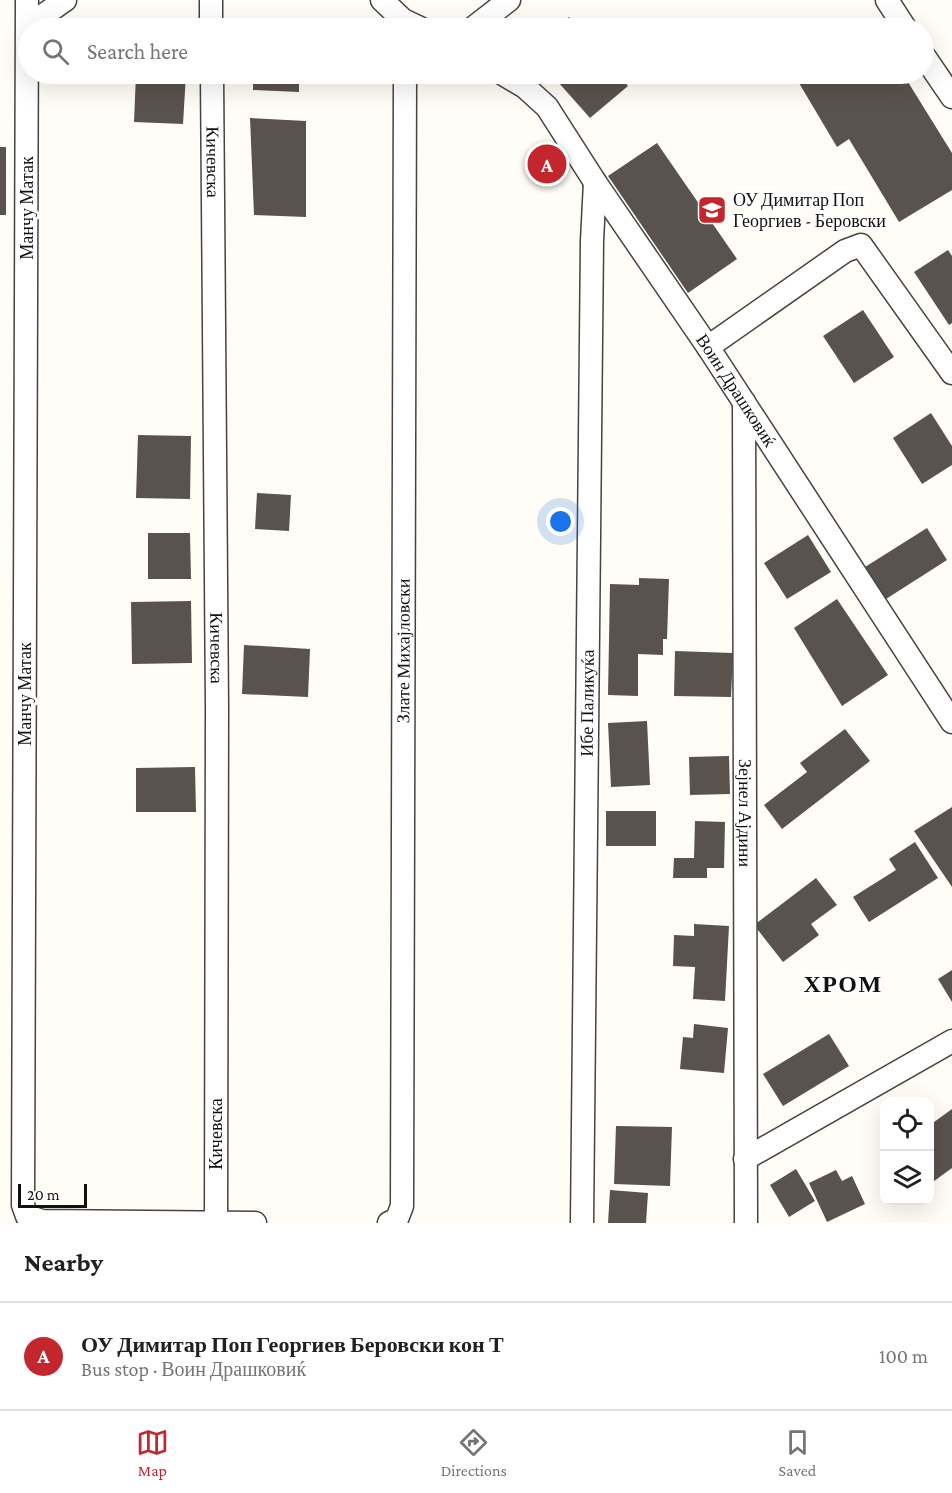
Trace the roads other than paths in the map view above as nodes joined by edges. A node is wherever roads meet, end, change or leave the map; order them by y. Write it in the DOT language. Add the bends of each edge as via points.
graph roads {
  1 [pos="27,0"];
  2 [pos="65,0"];
  3 [pos="211,0"];
  4 [pos="382,0"];
  5 [pos="509,0"];
  6 [pos="887,0"];
  7 [pos="28,18"];
  8 [pos="40,18"];
  9 [pos="211,18"];
  10 [pos="401,18"];
  11 [pos="486,18"];
  12 [pos="899,18"];
  13 [pos="934,71"];
  14 [pos="28,84"];
  15 [pos="212,84"];
  16 [pos="405,84"];
  17 [pos="520,84"];
  18 [pos="952,97"];
  19 [pos="595,182"];
  20 [pos="708,347"];
  21 [pos="952,373"];
  22 [pos="744,402"];
  23 [pos="950,714"];
  24 [pos="952,1041"];
  25 [pos="746,1160"];
  26 [pos="216,1222"];
  27 [pos="255,1223"];
  28 [pos="389,1223"];
  29 [pos="582,1223"];
  30 [pos="746,1223"];
  1 -- 7 [label="street, Манчу Матак"];
  2 -- 8 [label="street"];
  3 -- 9 [label="street"];
  4 -- 10 [label="street"];
  5 -- 11 [label="street"];
  6 -- 12 [label="street"];
  13 -- 18 [label="street"];
  14 -- 26 [label="street, Манчу Матак" via="22,1204 27,1216 42,1221"];
  15 -- 26 [label="street, Кичевска"];
  16 -- 28 [label="street, Злате Михајловски" via="402,1206 397,1219"];
  17 -- 19 [label="street, Воин Драшковиќ" via="547,107"];
  19 -- 20 [label="street, Воин Драшковиќ"];
  19 -- 29 [label="street, Ибе Паликуќа"];
  20 -- 21 [label="street" via="845,251 861,245"];
  20 -- 22 [label="street, Воин Драшковиќ"];
  22 -- 23 [label="street, Воин Драшковиќ"];
  22 -- 25 [label="street, Зејнел Ајдини"];
  24 -- 25 [label="street"];
  25 -- 30 [label="street, Зејнел Ајдини"];
  26 -- 27 [label="street"];
}
